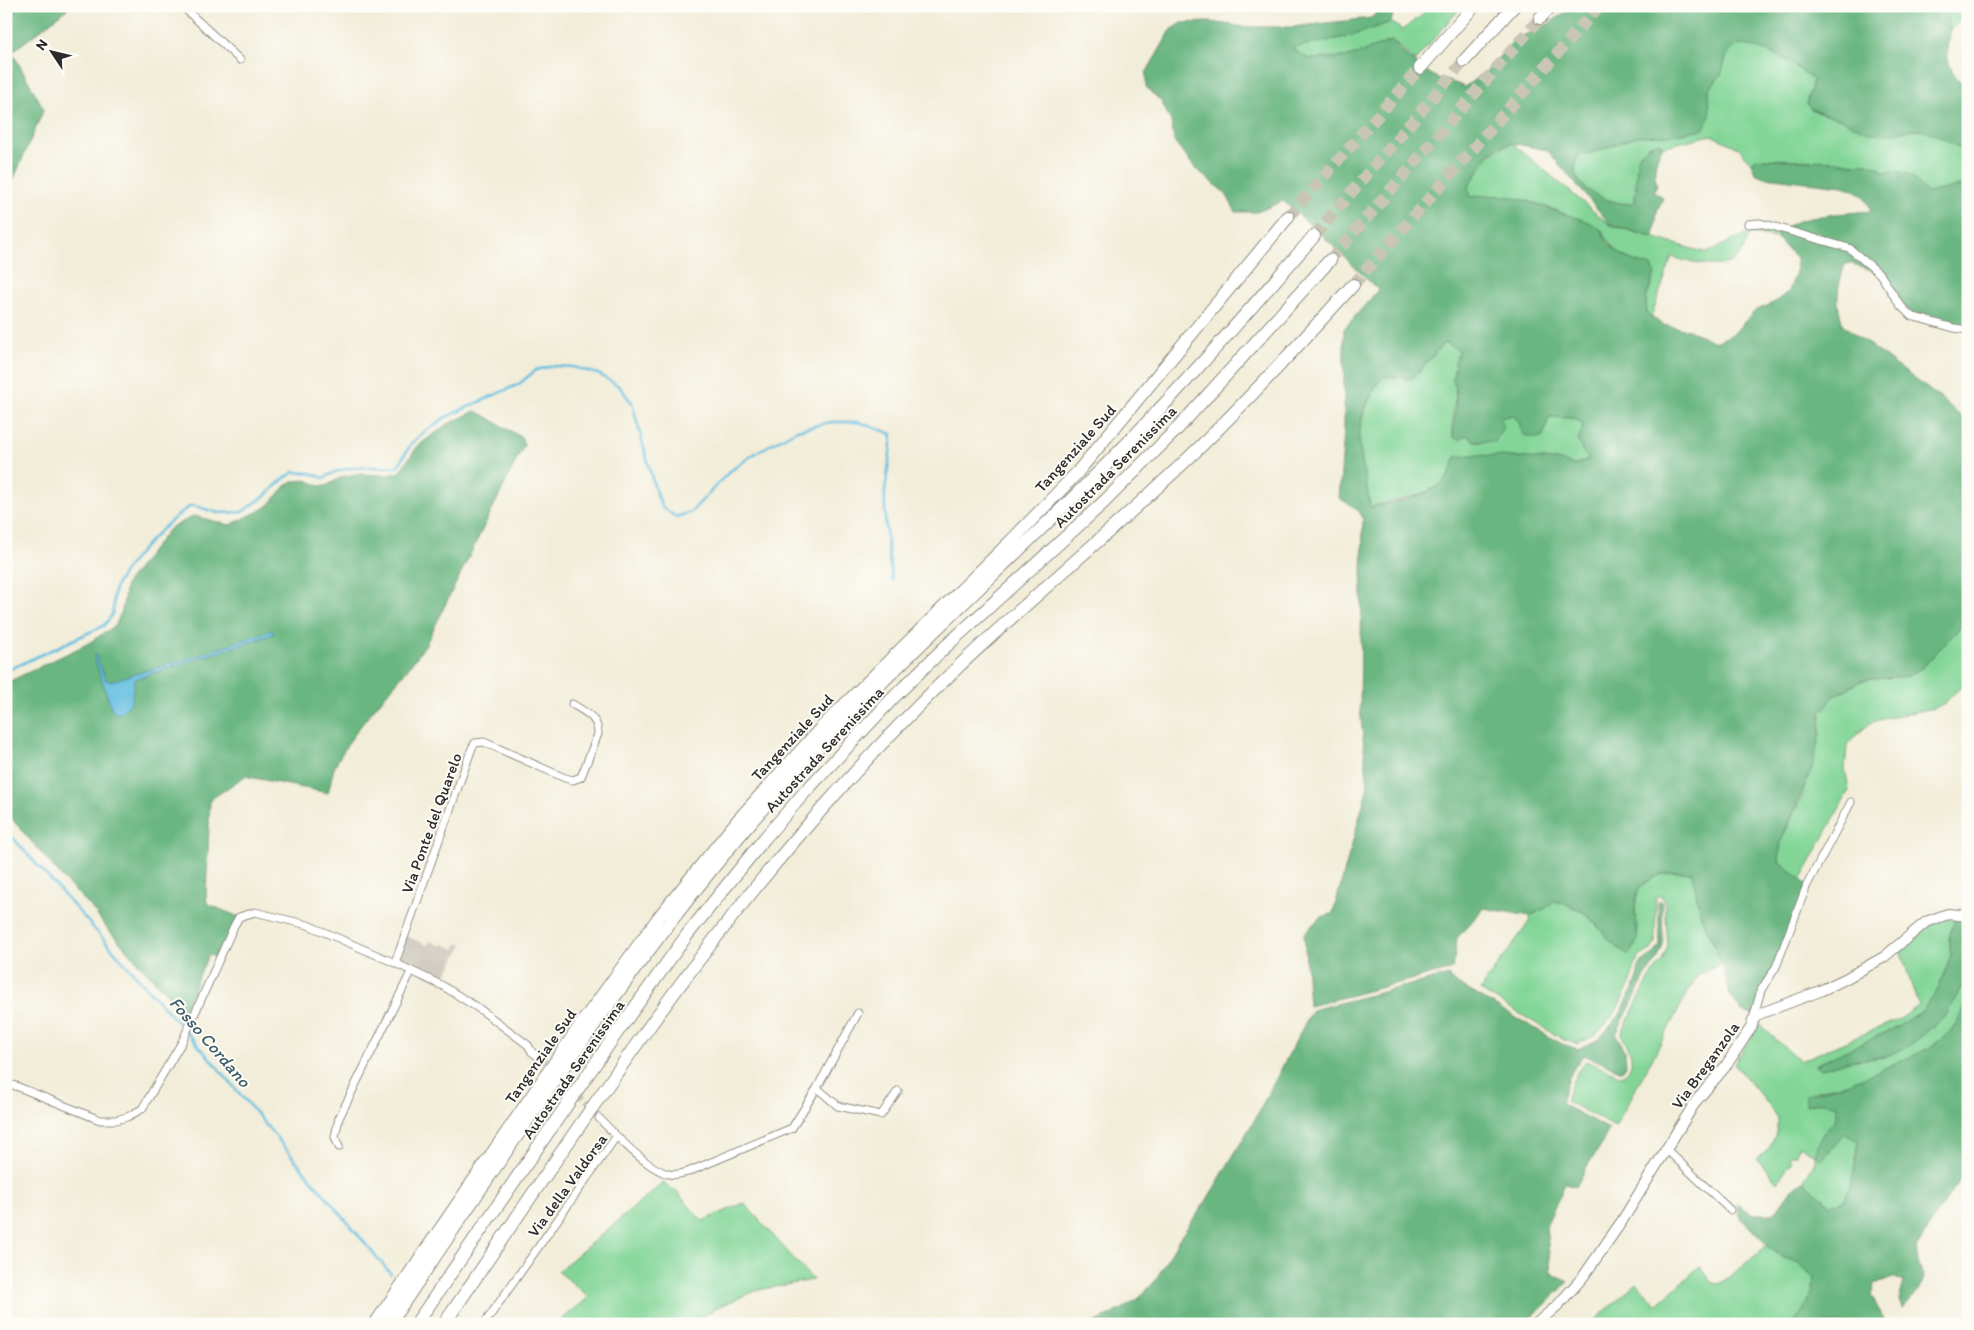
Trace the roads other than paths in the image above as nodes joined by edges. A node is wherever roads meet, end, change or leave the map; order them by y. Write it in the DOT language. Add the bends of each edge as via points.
graph roads {
  1 [pos="182,6"];
  2 [pos="1474,6"];
  3 [pos="1514,6"];
  4 [pos="1551,6"];
  5 [pos="1540,18"];
  6 [pos="240,60"];
  7 [pos="1464,61"];
  8 [pos="1420,68"];
  9 [pos="1288,217"];
  10 [pos="1748,224"];
  11 [pos="1314,236"];
  12 [pos="1330,260"];
  13 [pos="1353,285"];
  14 [pos="1968,330"];
  15 [pos="572,704"];
  16 [pos="1850,802"];
  17 [pos="1968,916"];
  18 [pos="395,963"];
  19 [pos="411,972"];
  20 [pos="858,1013"];
  21 [pos="1752,1020"];
  22 [pos="540,1058"];
  23 [pos="6,1084"];
  24 [pos="817,1088"];
  25 [pos="898,1091"];
  26 [pos="599,1118"];
  27 [pos="616,1137"];
  28 [pos="339,1147"];
  29 [pos="1666,1148"];
  30 [pos="1730,1210"];
  31 [pos="375,1324"];
  32 [pos="389,1324"];
  33 [pos="416,1324"];
  34 [pos="444,1324"];
  35 [pos="484,1324"];
  36 [pos="1536,1324"];
  1 -- 6 [label="street"];
  2 -- 8 [label="highway"];
  3 -- 7 [label="highway"];
  4 -- 5 [label="highway"];
  9 -- 31 [label="highway, Tangenziale Sud" via="1076,474 823,726 739,819 659,917 584,1020"];
  10 -- 14 [label="street" via="1770,225 1849,248 1880,274 1911,316"];
  11 -- 32 [label="highway, Tangenziale Sud" via="1150,420 831,734 748,826 668,924 599,1019"];
  12 -- 33 [label="highway, Autostrada Serenissima" via="1179,427 1104,502 895,696 764,839 687,935 613,1038"];
  13 -- 34 [label="highway" via="1200,446 959,666 823,808 704,950"];
  15 -- 18 [label="street, Via Ponte del Quarelo" via="594,718 598,727 581,777 565,778 484,742 476,743 472,748"];
  16 -- 21 [label="street" via="1807,886 1776,967 1761,990"];
  17 -- 21 [label="street, Via Breganzola" via="1948,914 1926,922 1884,957 1837,983 1758,1014"];
  18 -- 19 [label="street"];
  18 -- 23 [label="street" via="308,925 249,913 239,917 234,926 182,1042 142,1109 116,1120 100,1120"];
  19 -- 22 [label="street" via="443,986 481,1010 528,1045"];
  19 -- 28 [label="street" via="339,1118 335,1137"];
  20 -- 24 [label="street, Via della Valdorsa"];
  21 -- 29 [label="street, Via Breganzola" via="1752,1026 1731,1058 1696,1102"];
  24 -- 25 [label="street" via="838,1106 881,1115"];
  24 -- 27 [label="street, Via della Valdorsa" via="792,1128 688,1172 672,1175 658,1171"];
  26 -- 27 [label="street"];
  27 -- 35 [label="street, Via della Valdorsa"];
  29 -- 30 [label="street"];
  29 -- 36 [label="street, Via Breganzola" via="1622,1221 1583,1276"];
}
